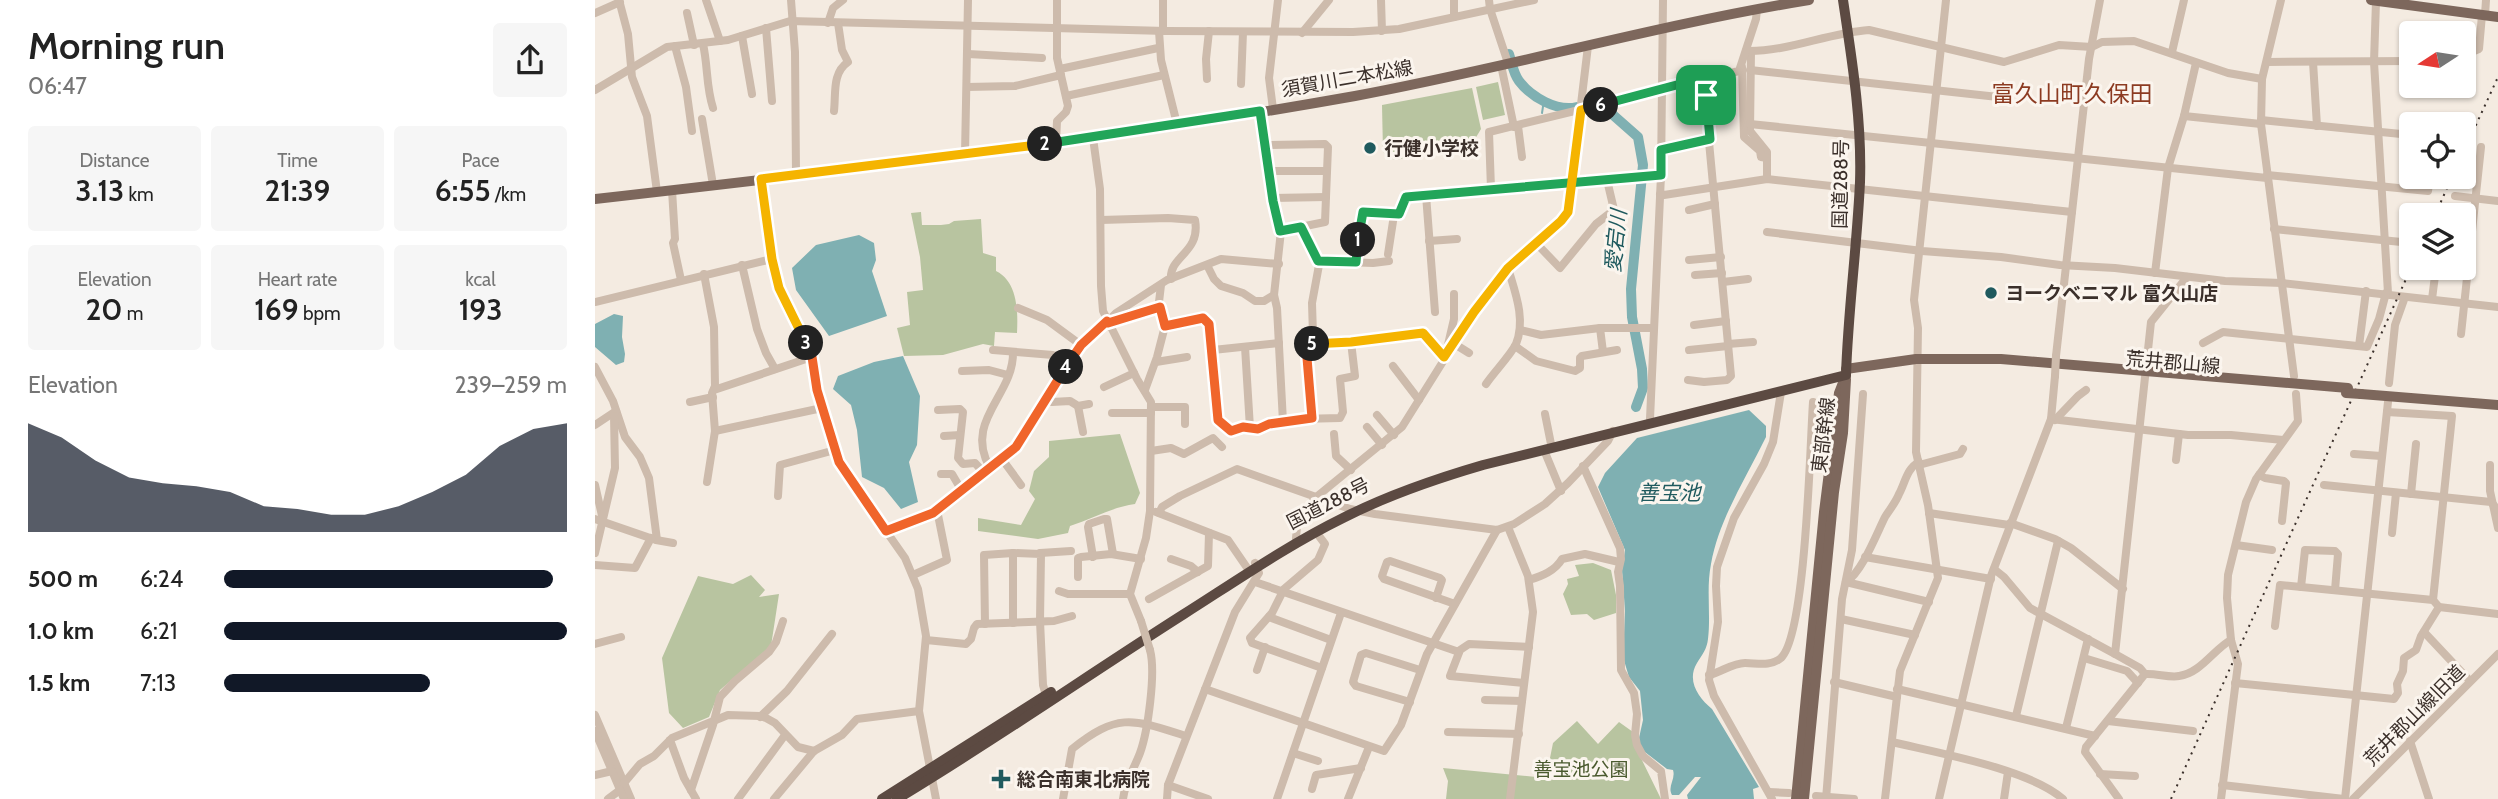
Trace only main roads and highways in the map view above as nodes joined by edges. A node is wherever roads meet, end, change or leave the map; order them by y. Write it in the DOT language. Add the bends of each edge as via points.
graph roads {
  1 [pos="1809,0"];
  2 [pos="1843,0"];
  3 [pos="2374,0"];
  4 [pos="1770,3"];
  5 [pos="2427,4"];
  6 [pos="2498,17"];
  7 [pos="595,199"];
  8 [pos="1846,372"];
  9 [pos="2498,402"];
  10 [pos="1613,430"];
  11 [pos="1354,510"];
  12 [pos="1253,570"];
  13 [pos="931,772"];
  14 [pos="1792,796"];
  15 [pos="882,799"];
  16 [pos="897,799"];
  17 [pos="1804,799"];
  1 -- 4 [label="main road, 須賀川二本松線"];
  2 -- 8 [label="highway, 国道288号" via="1859,136"];
  3 -- 5 [label="main road"];
  4 -- 7 [label="main road, 須賀川二本松線" via="1505,64 1273,109 1056,143"];
  5 -- 6 [label="main road"];
  8 -- 9 [label="main road, 荒井郡山線, bridge" via="1917,362 1971,364"];
  8 -- 10 [label="highway, 国道288号"];
  8 -- 10 [label="highway, 国道288号" via="1781,392"];
  8 -- 14 [label="main road, 東部幹線" via="1839,393"];
  8 -- 17 [label="main road, 東部幹線"];
  10 -- 11 [label="highway, 国道288号" via="1432,475"];
  11 -- 12 [label="highway, 国道288号"];
  11 -- 12 [label="highway, 国道288号" via="1296,538"];
  12 -- 13 [label="highway, 国道288号" via="1046,695"];
  12 -- 13 [label="highway, 国道288号" via="987,744"];
  13 -- 15 [label="highway, 国道288号"];
  13 -- 16 [label="highway, 国道288号"];
}
